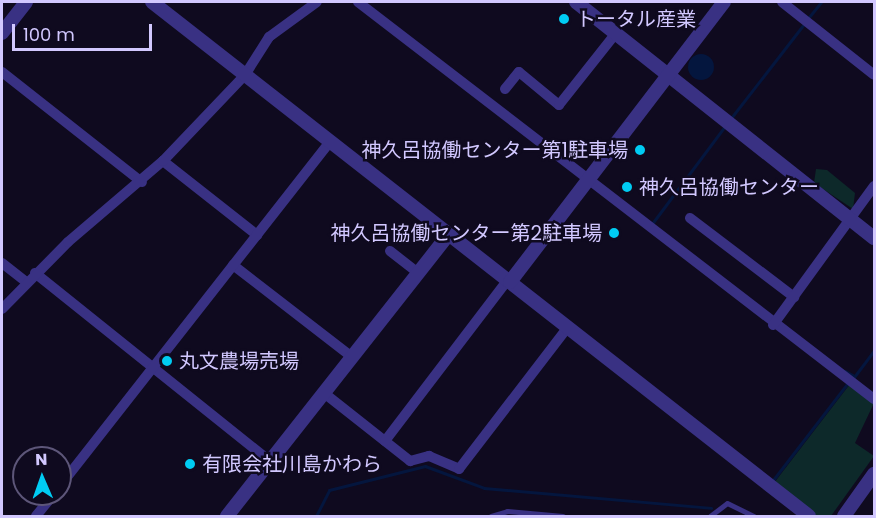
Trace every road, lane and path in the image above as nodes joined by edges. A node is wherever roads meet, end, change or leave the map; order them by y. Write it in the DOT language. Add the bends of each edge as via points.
graph roads {
  1 [pos="26,2"];
  2 [pos="152,2"];
  3 [pos="317,2"];
  4 [pos="358,2"];
  5 [pos="576,2"];
  6 [pos="724,2"];
  7 [pos="782,2"];
  8 [pos="2,33"];
  9 [pos="616,33"];
  10 [pos="2,72"];
  11 [pos="245,75"];
  12 [pos="668,75"];
  13 [pos="874,75"];
  14 [pos="505,89"];
  15 [pos="330,142"];
  16 [pos="163,161"];
  17 [pos="142,182"];
  18 [pos="586,182"];
  19 [pos="874,186"];
  20 [pos="690,218"];
  21 [pos="853,220"];
  22 [pos="448,234"];
  23 [pos="257,235"];
  24 [pos="874,238"];
  25 [pos="390,251"];
  26 [pos="2,263"];
  27 [pos="233,265"];
  28 [pos="35,273"];
  29 [pos="418,273"];
  30 [pos="508,281"];
  31 [pos="26,282"];
  32 [pos="794,297"];
  33 [pos="2,309"];
  34 [pos="773,325"];
  35 [pos="567,328"];
  36 [pos="352,357"];
  37 [pos="152,368"];
  38 [pos="324,393"];
  39 [pos="874,399"];
  40 [pos="385,441"];
  41 [pos="270,461"];
  42 [pos="72,471"];
  43 [pos="874,474"];
  44 [pos="227,516"];
  45 [pos="491,516"];
  46 [pos="563,516"];
  47 [pos="710,516"];
  48 [pos="754,516"];
  49 [pos="809,516"];
  50 [pos="844,516"];
  1 -- 8 [label="street"];
  2 -- 11 [label="street"];
  3 -- 11 [label="street" via="269,37"];
  4 -- 18 [label="street"];
  5 -- 9 [label="street"];
  6 -- 12 [label="street"];
  7 -- 13 [label="street"];
  9 -- 12 [label="street"];
  9 -- 14 [label="street" via="559,105 519,72"];
  10 -- 17 [label="street"];
  11 -- 15 [label="street"];
  11 -- 16 [label="street"];
  12 -- 18 [label="street"];
  12 -- 21 [label="street"];
  15 -- 22 [label="street"];
  15 -- 23 [label="street"];
  16 -- 17 [label="street"];
  16 -- 23 [label="street"];
  17 -- 28 [label="street"];
  18 -- 30 [label="street"];
  18 -- 34 [label="street"];
  19 -- 21 [label="street"];
  20 -- 32 [label="street"];
  21 -- 24 [label="street"];
  21 -- 32 [label="street"];
  22 -- 29 [label="street"];
  22 -- 30 [label="street"];
  23 -- 27 [label="street"];
  25 -- 29 [label="street"];
  26 -- 31 [label="street"];
  27 -- 36 [label="street"];
  27 -- 37 [label="street"];
  28 -- 31 [label="street"];
  28 -- 37 [label="street"];
  29 -- 36 [label="street"];
  30 -- 35 [label="street"];
  30 -- 40 [label="street"];
  31 -- 33 [label="street"];
  32 -- 34 [label="street"];
  34 -- 39 [label="street"];
  35 -- 40 [label="street" via="459,469 429,456 410,461"];
  35 -- 49 [label="street"];
  36 -- 38 [label="street"];
  37 -- 41 [label="street"];
  37 -- 42 [label="street"];
  38 -- 40 [label="street"];
  38 -- 41 [label="street"];
  41 -- 44 [label="street"];
  43 -- 50 [label="street"];
  45 -- 46 [label="lane" via="513,512"];
  47 -- 48 [label="lane" via="727,503"];
}
